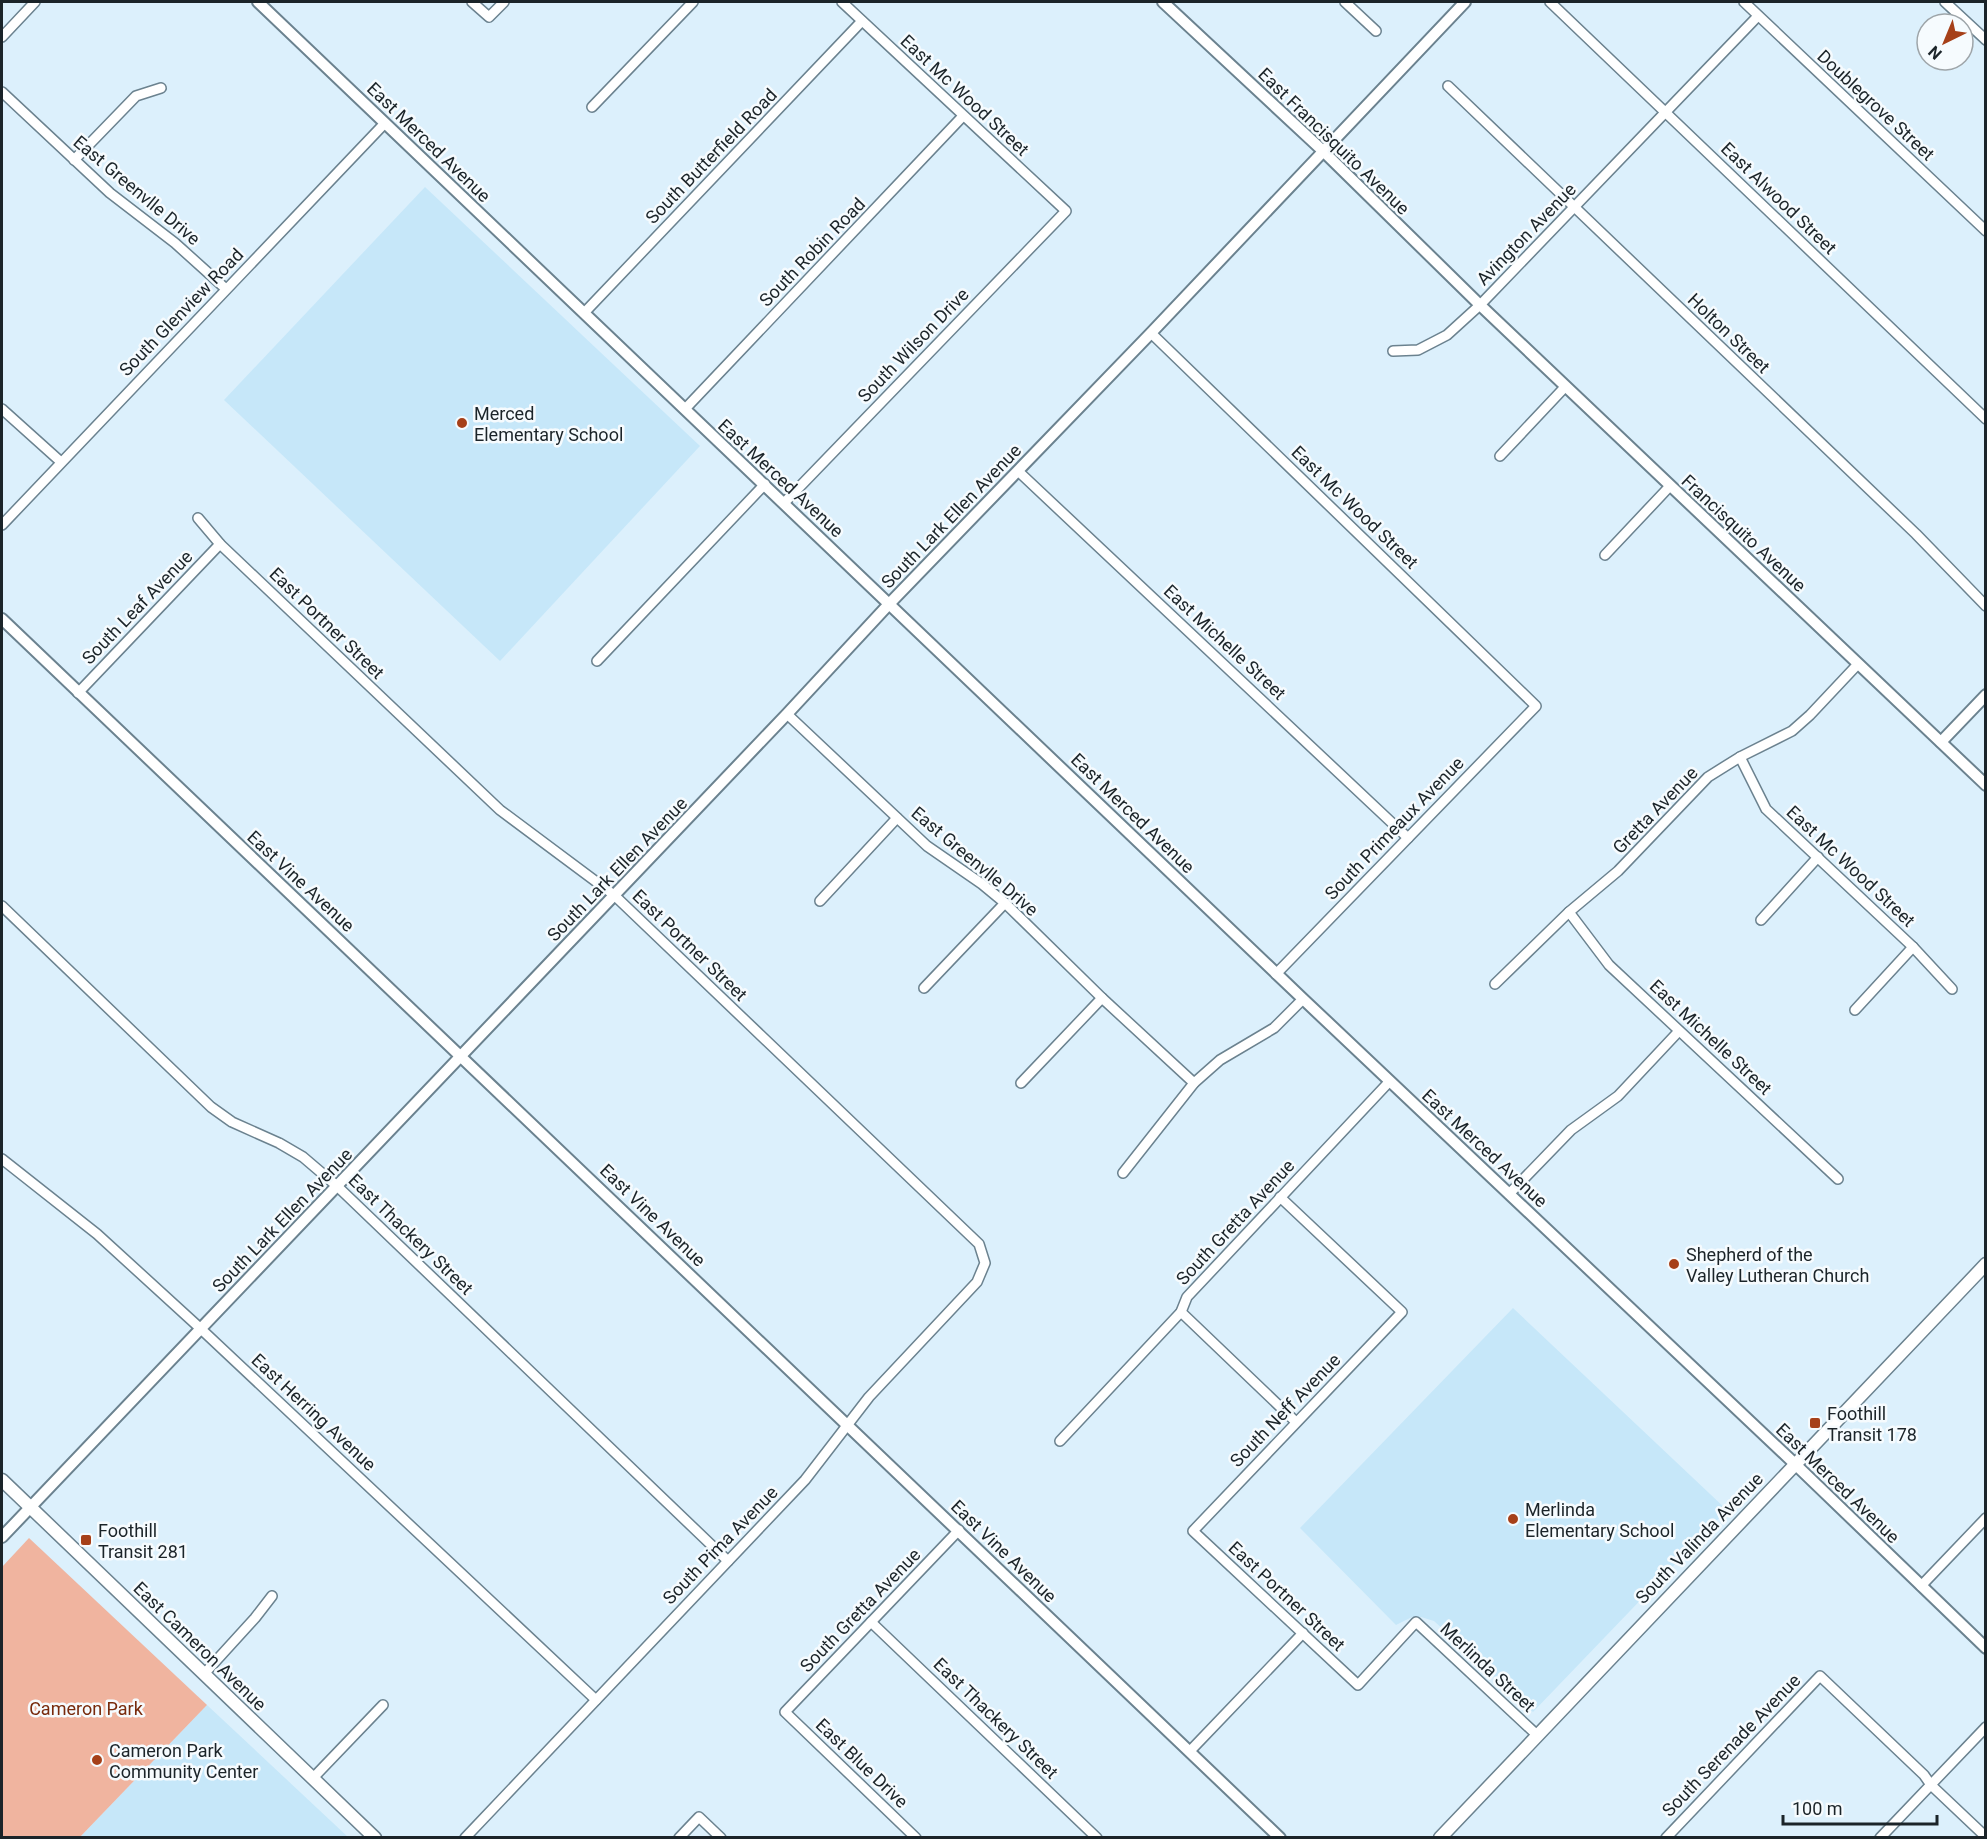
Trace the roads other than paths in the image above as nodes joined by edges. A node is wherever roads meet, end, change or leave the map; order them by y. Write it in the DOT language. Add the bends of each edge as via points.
graph roads {
  1 [pos="35,2"];
  2 [pos="258,2"];
  3 [pos="472,2"];
  4 [pos="504,2"];
  5 [pos="693,2"];
  6 [pos="842,2"];
  7 [pos="1163,2"];
  8 [pos="1345,2"];
  9 [pos="1465,2"];
  10 [pos="1550,2"];
  11 [pos="1744,2"];
  12 [pos="1945,2"];
  13 [pos="1758,16"];
  14 [pos="862,21"];
  15 [pos="1376,31"];
  16 [pos="2,37"];
  17 [pos="1986,40"];
  18 [pos="1448,86"];
  19 [pos="161,88"];
  20 [pos="2,92"];
  21 [pos="592,107"];
  22 [pos="1666,112"];
  23 [pos="963,117"];
  24 [pos="385,123"];
  25 [pos="1322,150"];
  26 [pos="74,160"];
  27 [pos="1574,208"];
  28 [pos="1066,211"];
  29 [pos="1986,231"];
  30 [pos="226,289"];
  31 [pos="1480,305"];
  32 [pos="584,313"];
  33 [pos="1151,333"];
  34 [pos="1393,351"];
  35 [pos="1565,387"];
  36 [pos="2,409"];
  37 [pos="684,409"];
  38 [pos="1986,419"];
  39 [pos="1500,456"];
  40 [pos="61,462"];
  41 [pos="1018,471"];
  42 [pos="765,484"];
  43 [pos="1670,486"];
  44 [pos="784,503"];
  45 [pos="198,518"];
  46 [pos="2,525"];
  47 [pos="220,544"];
  48 [pos="1605,555"];
  49 [pos="890,603"];
  50 [pos="1986,606"];
  51 [pos="2,619"];
  52 [pos="597,661"];
  53 [pos="1858,664"];
  54 [pos="78,693"];
  55 [pos="1986,695"];
  56 [pos="1536,706"];
  57 [pos="787,714"];
  58 [pos="1941,742"];
  59 [pos="1740,757"];
  60 [pos="1986,785"];
  61 [pos="897,818"];
  62 [pos="1408,838"];
  63 [pos="1818,857"];
  64 [pos="614,895"];
  65 [pos="820,901"];
  66 [pos="1005,903"];
  67 [pos="2,906"];
  68 [pos="1569,912"];
  69 [pos="1761,920"];
  70 [pos="1913,947"];
  71 [pos="1276,974"];
  72 [pos="1495,984"];
  73 [pos="924,988"];
  74 [pos="1952,989"];
  75 [pos="1102,998"];
  76 [pos="1303,999"];
  77 [pos="1855,1010"];
  78 [pos="1679,1031"];
  79 [pos="461,1056"];
  80 [pos="1389,1082"];
  81 [pos="1021,1083"];
  82 [pos="1194,1083"];
  83 [pos="2,1159"];
  84 [pos="1123,1173"];
  85 [pos="1838,1179"];
  86 [pos="338,1186"];
  87 [pos="1509,1194"];
  88 [pos="1280,1197"];
  89 [pos="985,1263"];
  90 [pos="1986,1264"];
  91 [pos="1181,1312"];
  92 [pos="201,1329"];
  93 [pos="1296,1422"];
  94 [pos="849,1425"];
  95 [pos="1060,1441"];
  96 [pos="1795,1464"];
  97 [pos="2,1480"];
  98 [pos="30,1507"];
  99 [pos="1986,1518"];
  100 [pos="959,1530"];
  101 [pos="1193,1531"];
  102 [pos="2,1537"];
  103 [pos="728,1561"];
  104 [pos="1921,1586"];
  105 [pos="272,1596"];
  106 [pos="871,1622"];
  107 [pos="1416,1622"];
  108 [pos="1303,1633"];
  109 [pos="1986,1648"];
  110 [pos="204,1674"];
  111 [pos="596,1700"];
  112 [pos="383,1705"];
  113 [pos="785,1712"];
  114 [pos="1986,1727"];
  115 [pos="1537,1735"];
  116 [pos="1190,1751"];
  117 [pos="313,1778"];
  118 [pos="1931,1785"];
  119 [pos="1986,1837"];
  120 [pos="375,1838"];
  121 [pos="465,1838"];
  122 [pos="679,1838"];
  123 [pos="721,1838"];
  124 [pos="916,1838"];
  125 [pos="1098,1838"];
  126 [pos="1280,1838"];
  127 [pos="1440,1838"];
  128 [pos="1666,1838"];
  129 [pos="1880,1838"];
  1 -- 16 [label="street"];
  2 -- 24 [label="street, East Merced Avenue"];
  3 -- 4 [label="street" via="489,17"];
  5 -- 21 [label="street"];
  6 -- 14 [label="street, East Mc Wood Street"];
  7 -- 25 [label="street, East Francisquito Avenue"];
  8 -- 15 [label="street"];
  9 -- 25 [label="street, South Lark Ellen Avenue"];
  10 -- 22 [label="street, East Alwood Street"];
  11 -- 13 [label="street, Doublegrove Street"];
  12 -- 17 [label="street"];
  13 -- 22 [label="street, Avington Avenue"];
  13 -- 29 [label="street, Doublegrove Street"];
  14 -- 23 [label="street, East Mc Wood Street"];
  14 -- 32 [label="street, South Butterfield Road"];
  18 -- 27 [label="street, Holton Street"];
  19 -- 26 [label="street" via="136,96"];
  20 -- 26 [label="street, East Greenvlle Drive"];
  22 -- 27 [label="street, Avington Avenue"];
  22 -- 38 [label="street, East Alwood Street"];
  23 -- 28 [label="street, East Mc Wood Street"];
  23 -- 37 [label="street, South Robin Road"];
  24 -- 30 [label="street, South Glenview Road"];
  24 -- 32 [label="street, East Merced Avenue"];
  25 -- 31 [label="street, East Francisquito Avenue"];
  25 -- 33 [label="street, South Lark Ellen Avenue"];
  26 -- 30 [label="street, East Greenvlle Drive"];
  27 -- 31 [label="street, Avington Avenue"];
  27 -- 50 [label="street, Holton Street" via="1916,534"];
  28 -- 44 [label="street, South Wilson Drive"];
  30 -- 40 [label="street, South Glenview Road"];
  31 -- 34 [label="street, Avington Avenue" via="1447,335 1418,350"];
  31 -- 35 [label="street, Francisquito Avenue"];
  32 -- 37 [label="street, East Merced Avenue"];
  33 -- 41 [label="street, South Lark Ellen Avenue"];
  33 -- 56 [label="street, East Mc Wood Street"];
  35 -- 39 [label="street"];
  35 -- 43 [label="street, Francisquito Avenue"];
  36 -- 40 [label="street"];
  37 -- 42 [label="street, East Merced Avenue"];
  40 -- 46 [label="street, South Glenview Road"];
  41 -- 49 [label="street, South Lark Ellen Avenue"];
  41 -- 62 [label="street, East Michelle Street"];
  42 -- 44 [label="street, East Merced Avenue"];
  42 -- 52 [label="street"];
  43 -- 48 [label="street"];
  43 -- 53 [label="street, Francisquito Avenue"];
  44 -- 49 [label="street, East Merced Avenue"];
  45 -- 47 [label="street, East Portner Street"];
  47 -- 54 [label="street, South Leaf Avenue"];
  47 -- 64 [label="street, East Portner Street" via="500,810"];
  49 -- 57 [label="street, South Lark Ellen Avenue"];
  49 -- 71 [label="street, East Merced Avenue"];
  51 -- 54 [label="street, East Vine Avenue"];
  53 -- 58 [label="street, Francisquito Avenue"];
  53 -- 59 [label="street, Gretta Avenue" via="1792,731"];
  54 -- 79 [label="street, East Vine Avenue"];
  55 -- 58 [label="street"];
  56 -- 62 [label="street, South Primeaux Avenue"];
  57 -- 61 [label="street, East Greenvlle Drive"];
  57 -- 64 [label="street, South Lark Ellen Avenue"];
  58 -- 60 [label="street, Francisquito Avenue"];
  59 -- 63 [label="street, East Mc Wood Street" via="1766,809"];
  59 -- 68 [label="street, Gretta Avenue" via="1708,777 1618,871"];
  61 -- 65 [label="street"];
  61 -- 66 [label="street, East Greenvlle Drive" via="927,846"];
  62 -- 71 [label="street, South Primeaux Avenue"];
  63 -- 69 [label="street"];
  63 -- 70 [label="street, East Mc Wood Street"];
  64 -- 79 [label="street, South Lark Ellen Avenue"];
  64 -- 89 [label="street, East Portner Street" via="980,1244"];
  66 -- 73 [label="street"];
  66 -- 75 [label="street, East Greenvlle Drive"];
  67 -- 86 [label="street, East Thackery Street" via="212,1107 232,1122 303,1157"];
  68 -- 72 [label="street"];
  68 -- 78 [label="street, East Michelle Street" via="1610,965"];
  70 -- 74 [label="street, East Mc Wood Street"];
  70 -- 77 [label="street"];
  71 -- 76 [label="street, East Merced Avenue"];
  75 -- 81 [label="street"];
  75 -- 82 [label="street, East Greenvlle Drive"];
  76 -- 80 [label="street, East Merced Avenue"];
  76 -- 82 [label="street" via="1274,1028 1220,1060"];
  78 -- 85 [label="street, East Michelle Street"];
  78 -- 87 [label="street" via="1618,1095 1572,1130"];
  79 -- 86 [label="street, South Lark Ellen Avenue"];
  79 -- 94 [label="street, East Vine Avenue"];
  80 -- 87 [label="street, East Merced Avenue"];
  80 -- 88 [label="street, South Gretta Avenue"];
  82 -- 84 [label="street"];
  83 -- 92 [label="street, East Herring Avenue" via="97,1234"];
  86 -- 92 [label="street, South Lark Ellen Avenue"];
  86 -- 103 [label="street, East Thackery Street"];
  87 -- 96 [label="street, East Merced Avenue"];
  88 -- 91 [label="street, South Gretta Avenue" via="1187,1297"];
  88 -- 93 [label="street, South Neff Avenue" via="1402,1312"];
  89 -- 94 [label="street, South Pima Avenue" via="976,1282 869,1397"];
  90 -- 96 [label="main road, South Valinda Avenue"];
  91 -- 93 [label="street"];
  91 -- 95 [label="street, South Gretta Avenue"];
  92 -- 98 [label="street, South Lark Ellen Avenue"];
  92 -- 111 [label="street, East Herring Avenue"];
  93 -- 101 [label="street, South Neff Avenue"];
  94 -- 100 [label="street, East Vine Avenue"];
  94 -- 103 [label="street, South Pima Avenue" via="805,1480"];
  96 -- 104 [label="street, East Merced Avenue"];
  96 -- 115 [label="main road, South Valinda Avenue"];
  97 -- 98 [label="main road, East Cameron Avenue"];
  98 -- 102 [label="street, South Lark Ellen Avenue"];
  98 -- 110 [label="main road, East Cameron Avenue"];
  99 -- 104 [label="street"];
  100 -- 106 [label="street, South Gretta Avenue"];
  100 -- 116 [label="street, East Vine Avenue"];
  101 -- 108 [label="street, East Portner Street"];
  103 -- 111 [label="street, South Pima Avenue"];
  104 -- 109 [label="street, East Merced Avenue"];
  105 -- 110 [label="street"];
  106 -- 113 [label="street, South Gretta Avenue"];
  106 -- 125 [label="street, East Thackery Street"];
  107 -- 108 [label="street, East Portner Street" via="1358,1685"];
  107 -- 115 [label="street, Merlinda Street"];
  108 -- 116 [label="street"];
  110 -- 117 [label="main road, East Cameron Avenue"];
  111 -- 121 [label="street, South Pima Avenue"];
  112 -- 117 [label="street"];
  113 -- 124 [label="street, East Blue Drive"];
  114 -- 118 [label="street"];
  115 -- 127 [label="main road, South Valinda Avenue"];
  116 -- 126 [label="street, East Vine Avenue"];
  117 -- 120 [label="main road, East Cameron Avenue"];
  118 -- 119 [label="street"];
  118 -- 128 [label="street, South Serenade Avenue" via="1820,1676"];
  118 -- 129 [label="street"];
  122 -- 123 [label="street" via="699,1816"];
}
